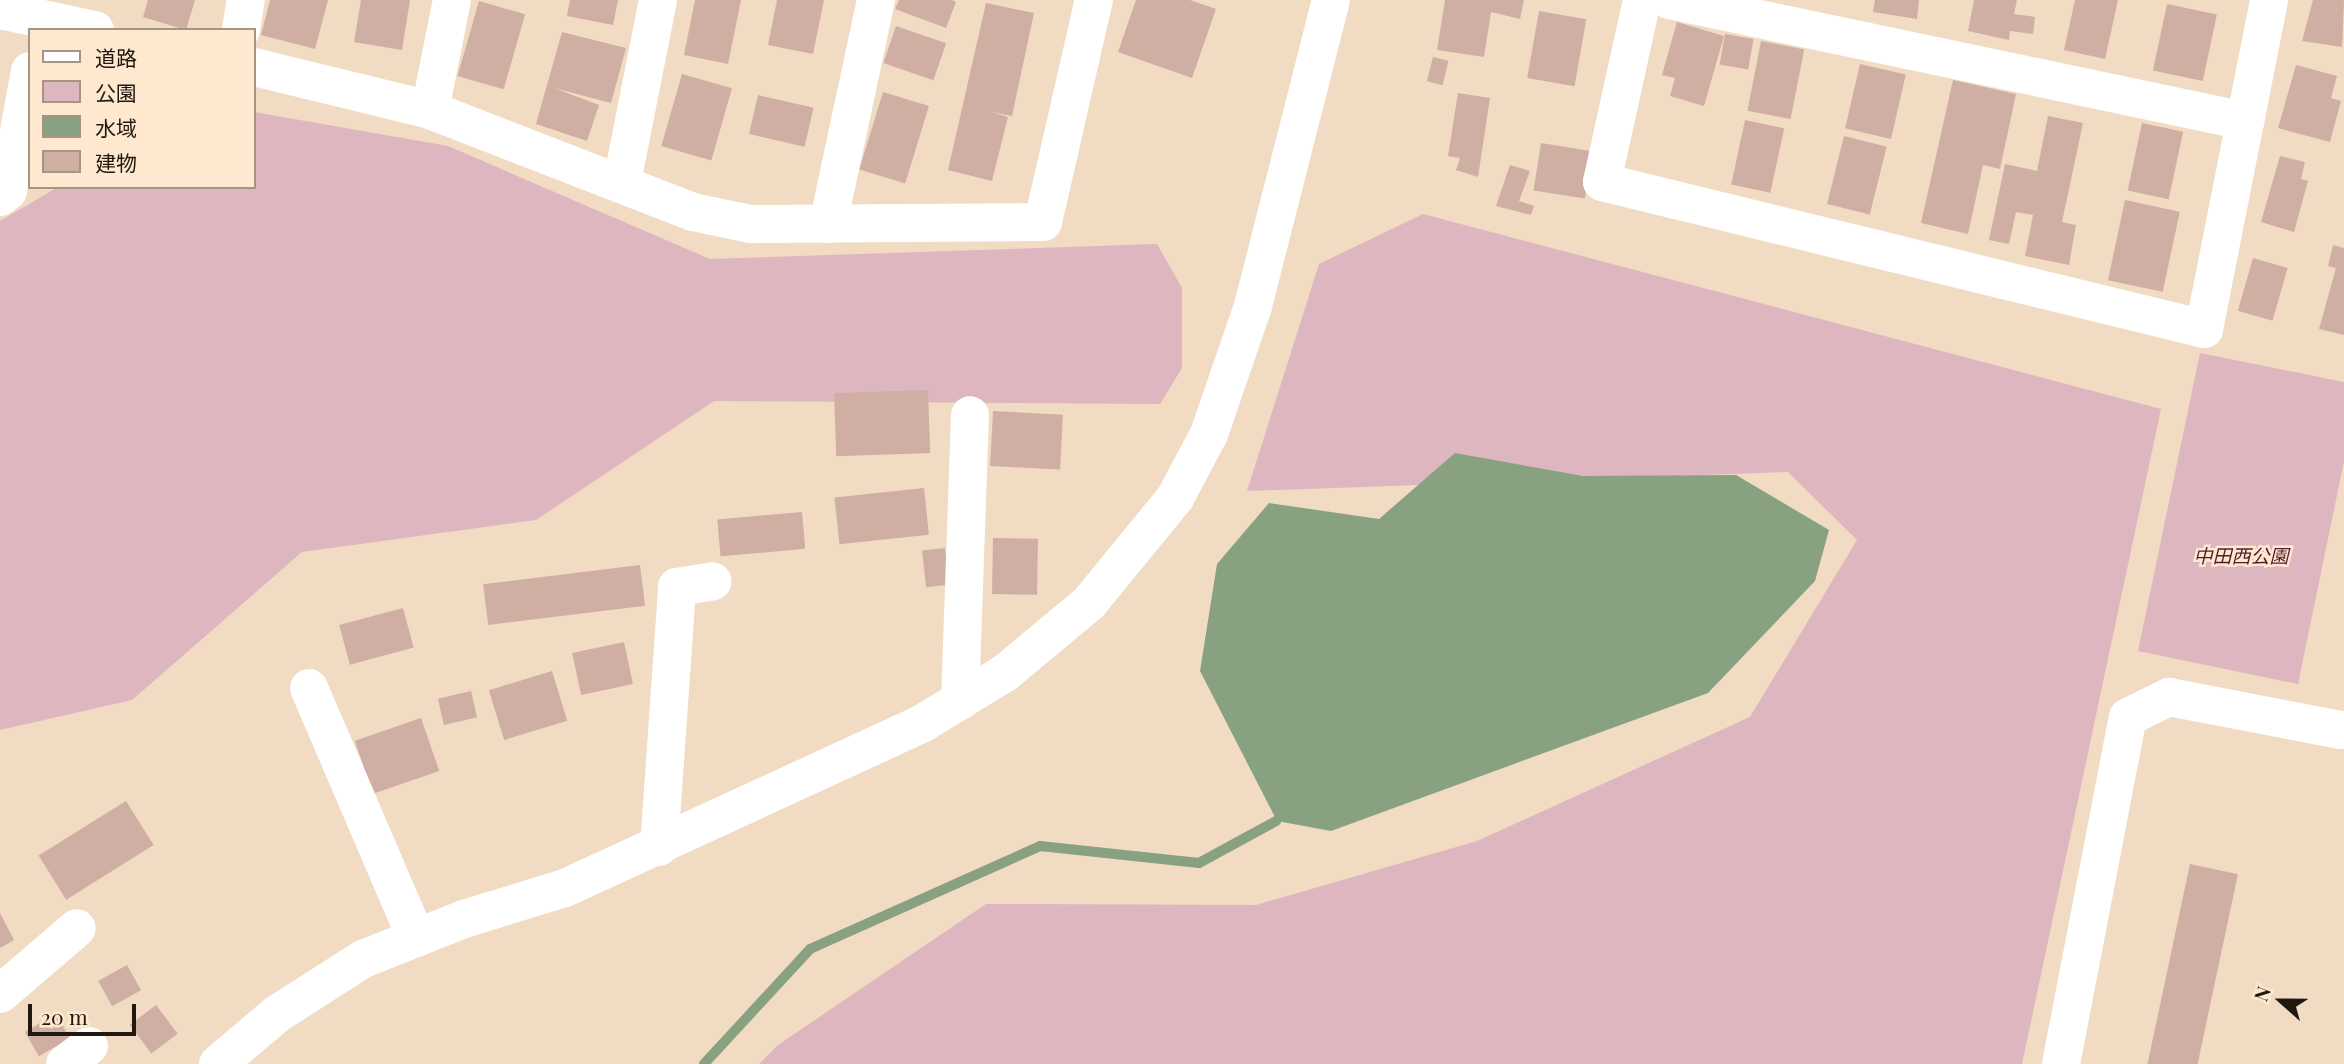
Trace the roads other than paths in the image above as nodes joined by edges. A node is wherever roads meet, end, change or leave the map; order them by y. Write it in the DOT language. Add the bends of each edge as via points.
graph roads {
  1 [pos="246,0"];
  2 [pos="452,0"];
  3 [pos="658,0"];
  4 [pos="876,0"];
  5 [pos="1094,0"];
  6 [pos="1331,0"];
  7 [pos="1642,0"];
  8 [pos="1669,0"];
  9 [pos="2270,0"];
  10 [pos="0,9"];
  11 [pos="40,16"];
  12 [pos="87,28"];
  13 [pos="241,28"];
  14 [pos="256,67"];
  15 [pos="28,82"];
  16 [pos="430,110"];
  17 [pos="2245,121"];
  18 [pos="622,183"];
  19 [pos="0,197"];
  20 [pos="828,223"];
  21 [pos="970,415"];
  22 [pos="713,581"];
  23 [pos="309,688"];
  24 [pos="960,701"];
  25 [pos="2343,725"];
  26 [pos="659,847"];
  27 [pos="77,928"];
  28 [pos="416,938"];
  29 [pos="0,994"];
  30 [pos="218,1064"];
  31 [pos="2061,1064"];
  1 -- 13 [label="street"];
  2 -- 16 [label="street"];
  3 -- 18 [label="street"];
  4 -- 20 [label="street"];
  5 -- 20 [label="street" via="1043,222"];
  6 -- 24 [label="street" via="1253,306 1209,434 1175,498 1089,603 1005,673"];
  7 -- 17 [label="street" via="1602,182 2204,328"];
  8 -- 17 [label="street"];
  9 -- 17 [label="street"];
  10 -- 11 [label="street"];
  11 -- 12 [label="street"];
  14 -- 16 [label="street"];
  15 -- 19 [label="street" via="8,191"];
  16 -- 18 [label="street"];
  18 -- 20 [label="street" via="693,212 750,224"];
  21 -- 24 [label="street"];
  22 -- 26 [label="street" via="677,587"];
  23 -- 28 [label="street"];
  24 -- 26 [label="street" via="828,769"];
  25 -- 31 [label="street" via="2169,697 2128,717"];
  26 -- 28 [label="street" via="565,888"];
  27 -- 29 [label="street"];
  28 -- 30 [label="street" via="363,959 320,986 277,1014"];
}
